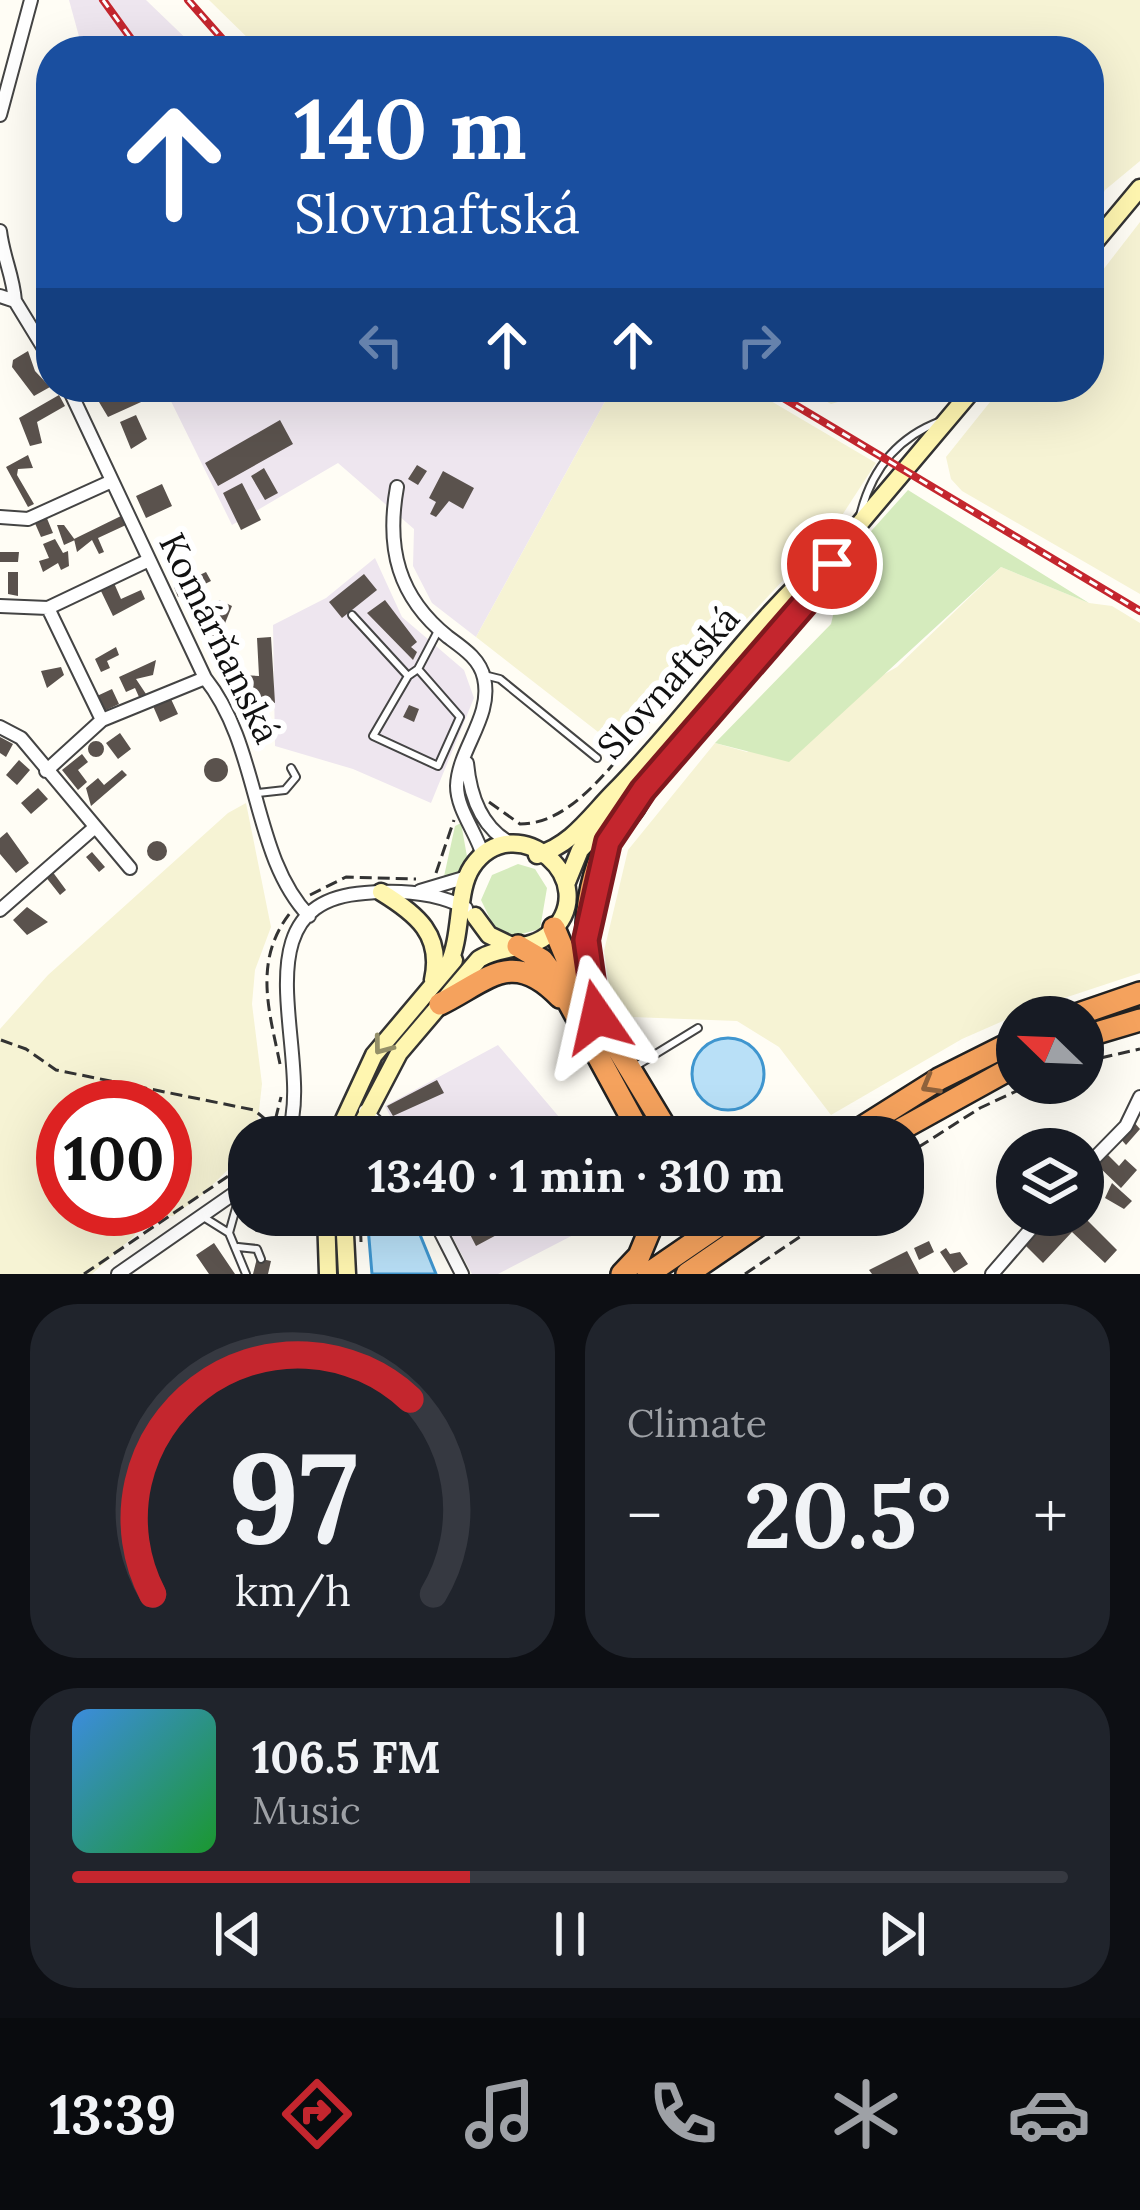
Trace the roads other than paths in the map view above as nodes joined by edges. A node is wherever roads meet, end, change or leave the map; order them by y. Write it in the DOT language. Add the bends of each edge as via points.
graph roads {
  1 [pos="31,0"];
  2 [pos="0,115"];
  3 [pos="1140,188"];
  4 [pos="0,231"];
  5 [pos="1104,231"];
  6 [pos="1,255"];
  7 [pos="0,296"];
  8 [pos="15,302"];
  9 [pos="36,336"];
  10 [pos="75,402"];
  11 [pos="962,402"];
  12 [pos="112,481"];
  13 [pos="397,487"];
  14 [pos="0,518"];
  15 [pos="844,541"];
  16 [pos="149,560"];
  17 [pos="0,606"];
  18 [pos="48,608"];
  19 [pos="352,615"];
  20 [pos="439,629"];
  21 [pos="418,669"];
  22 [pos="484,675"];
  23 [pos="408,676"];
  24 [pos="205,678"];
  25 [pos="102,720"];
  26 [pos="0,727"];
  27 [pos="466,755"];
  28 [pos="597,758"];
  29 [pos="291,768"];
  30 [pos="46,771"];
  31 [pos="643,790"];
  32 [pos="258,793"];
  33 [pos="609,822"];
  34 [pos="94,828"];
  35 [pos="529,849"];
  36 [pos="130,868"];
  37 [pos="478,868"];
  38 [pos="567,883"];
  39 [pos="381,892"];
  40 [pos="413,893"];
  41 [pos="0,910"];
  42 [pos="469,911"];
  43 [pos="309,916"];
  44 [pos="555,936"];
  45 [pos="526,950"];
  46 [pos="455,972"];
  47 [pos="1140,993"];
  48 [pos="436,994"];
  49 [pos="1104,1005"];
  50 [pos="570,1008"];
  51 [pos="597,1017"];
  52 [pos="1140,1020"];
  53 [pos="698,1028"];
  54 [pos="1104,1031"];
  55 [pos="996,1050"];
  56 [pos="628,1071"];
  57 [pos="996,1077"];
  58 [pos="1140,1096"];
  59 [pos="365,1111"];
  60 [pos="291,1116"];
  61 [pos="344,1116"];
  62 [pos="363,1116"];
  63 [pos="370,1116"];
  64 [pos="630,1116"];
  65 [pos="657,1116"];
  66 [pos="880,1116"];
  67 [pos="924,1117"];
  68 [pos="1104,1149"];
  69 [pos="228,1198"];
  70 [pos="202,1217"];
  71 [pos="228,1232"];
  72 [pos="231,1236"];
  73 [pos="327,1236"];
  74 [pos="345,1236"];
  75 [pos="443,1236"];
  76 [pos="647,1236"];
  77 [pos="703,1236"];
  78 [pos="742,1236"];
  79 [pos="1025,1236"];
  80 [pos="238,1247"];
  81 [pos="261,1259"];
  82 [pos="120,1273"];
  83 [pos="246,1274"];
  84 [pos="328,1274"];
  85 [pos="347,1274"];
  86 [pos="462,1274"];
  87 [pos="622,1274"];
  88 [pos="648,1274"];
  89 [pos="687,1274"];
  90 [pos="992,1274"];
  1 -- 2 [label="street"];
  3 -- 5 [label="main road"];
  4 -- 6 [label="street"];
  6 -- 8 [label="street" via="13,270"];
  7 -- 8 [label="street"];
  8 -- 9 [label="street"];
  10 -- 12 [label="street, Komárňanská"];
  11 -- 15 [label="main road, Slovnaftská"];
  12 -- 14 [label="street" via="28,520"];
  12 -- 16 [label="street, Komárňanská"];
  13 -- 20 [label="street" via="396,566"];
  15 -- 31 [label="main road, Slovnaftská" via="819,587"];
  15 -- 35 [label="main road, Slovnaftská" via="591,815"];
  16 -- 18 [label="street"];
  16 -- 24 [label="street, Komárňanská"];
  17 -- 18 [label="street"];
  18 -- 25 [label="street"];
  19 -- 23 [label="lane"];
  20 -- 21 [label="lane"];
  20 -- 22 [label="street"];
  21 -- 23 [label="lane"];
  21 -- 23 [label="lane" via="460,717 438,766 374,736"];
  22 -- 27 [label="street" via="482,713"];
  22 -- 28 [label="lane"];
  24 -- 25 [label="street"];
  24 -- 32 [label="street, Komárňanská" via="228,707"];
  25 -- 30 [label="street"];
  26 -- 30 [label="street" via="21,738"];
  27 -- 35 [label="street" via="478,807 495,832"];
  27 -- 37 [label="street" via="458,795"];
  29 -- 32 [label="lane" via="296,777 285,790"];
  30 -- 34 [label="street"];
  31 -- 33 [label="main road, Slovnaftská"];
  31 -- 51 [label="highway" via="604,850 590,906 586,956"];
  32 -- 43 [label="street, Komárňanská" via="284,882"];
  33 -- 38 [label="main road, Slovnaftská" via="580,850"];
  33 -- 44 [label="main road" via="580,869 573,916"];
  34 -- 36 [label="street"];
  34 -- 41 [label="street"];
  35 -- 37 [label="main road"];
  35 -- 38 [label="main road"];
  35 -- 44 [label="main road" via="555,882"];
  37 -- 40 [label="street"];
  37 -- 42 [label="main road"];
  38 -- 44 [label="main road, Slovnaftská"];
  39 -- 40 [label="street"];
  39 -- 43 [label="street" via="350,894"];
  39 -- 48 [label="main road" via="425,926 436,952"];
  40 -- 42 [label="street"];
  42 -- 45 [label="main road" via="489,935"];
  42 -- 46 [label="main road"];
  43 -- 60 [label="street" via="285,969 297,1087"];
  44 -- 45 [label="main road"];
  44 -- 51 [label="highway"];
  45 -- 46 [label="main road" via="485,955"];
  45 -- 50 [label="highway" via="556,976"];
  46 -- 48 [label="main road"];
  47 -- 49 [label="highway"];
  48 -- 50 [label="highway" via="509,971 542,982"];
  48 -- 59 [label="main road"];
  48 -- 61 [label="main road, one-way" via="358,1082"];
  50 -- 64 [label="highway"];
  51 -- 56 [label="highway"];
  52 -- 54 [label="highway"];
  53 -- 56 [label="lane"];
  55 -- 66 [label="highway, one-way"];
  56 -- 65 [label="highway"];
  57 -- 67 [label="highway"];
  58 -- 68 [label="street"];
  59 -- 62 [label="main road"];
  59 -- 63 [label="street"];
  69 -- 70 [label="street"];
  70 -- 71 [label="lane"];
  70 -- 82 [label="street"];
  72 -- 80 [label="lane"];
  73 -- 84 [label="main road"];
  74 -- 85 [label="main road"];
  75 -- 86 [label="street"];
  76 -- 87 [label="highway"];
  77 -- 88 [label="highway"];
  78 -- 89 [label="highway"];
  79 -- 90 [label="street"];
  80 -- 81 [label="lane" via="257,1249"];
  80 -- 83 [label="lane"];
}
